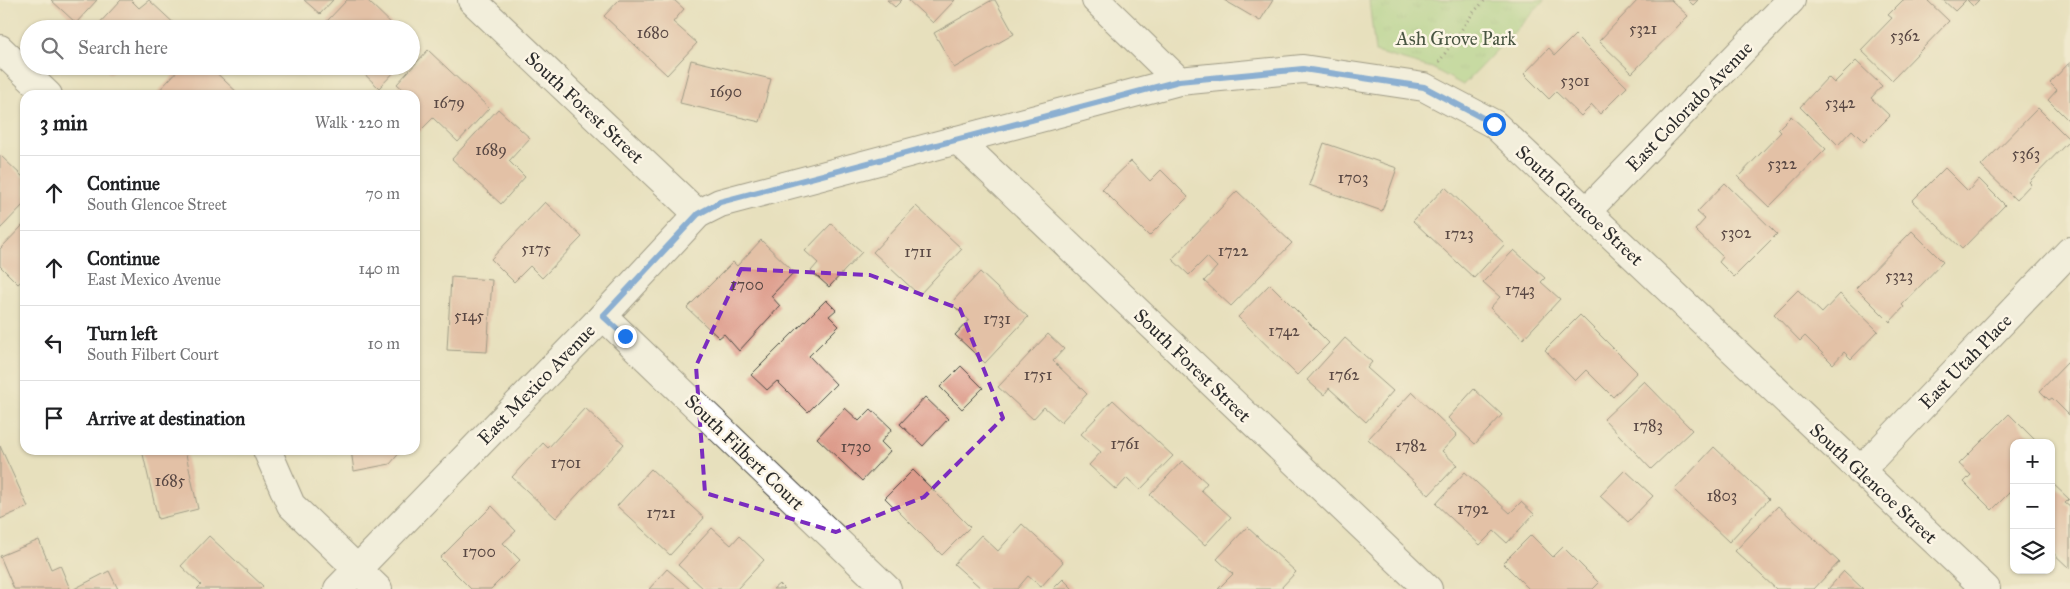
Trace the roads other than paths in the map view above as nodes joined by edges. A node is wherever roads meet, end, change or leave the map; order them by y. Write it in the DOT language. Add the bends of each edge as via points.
graph roads {
  1 [pos="472,0"];
  2 [pos="1096,0"];
  3 [pos="1791,0"];
  4 [pos="0,49"];
  5 [pos="20,68"];
  6 [pos="27,75"];
  7 [pos="1179,81"];
  8 [pos="43,90"];
  9 [pos="958,140"];
  10 [pos="1587,211"];
  11 [pos="698,214"];
  12 [pos="2070,251"];
  13 [pos="603,316"];
  14 [pos="269,455"];
  15 [pos="1860,471"];
  16 [pos="357,569"];
  17 [pos="338,589"];
  18 [pos="378,589"];
  19 [pos="888,589"];
  20 [pos="1428,589"];
  21 [pos="1986,589"];
  1 -- 11 [label="street, South Forest Street"];
  2 -- 7 [label="street"];
  3 -- 10 [label="street, East Colorado Avenue"];
  4 -- 5 [label="street"];
  6 -- 8 [label="street"];
  7 -- 9 [label="street, East Mexico Avenue"];
  7 -- 10 [label="street, South Glencoe Street" via="1303,69 1424,87 1494,124"];
  9 -- 11 [label="street, East Mexico Avenue" via="720,202"];
  9 -- 20 [label="street, South Forest Street"];
  10 -- 15 [label="street, South Glencoe Street"];
  11 -- 13 [label="street, East Mexico Avenue"];
  12 -- 15 [label="street, East Utah Place"];
  13 -- 16 [label="street, East Mexico Avenue"];
  13 -- 19 [label="street, South Filbert Court"];
  14 -- 16 [label="street" via="292,505"];
  15 -- 21 [label="street, South Glencoe Street"];
  16 -- 17 [label="street, East Mexico Avenue"];
  16 -- 18 [label="street"];
}
